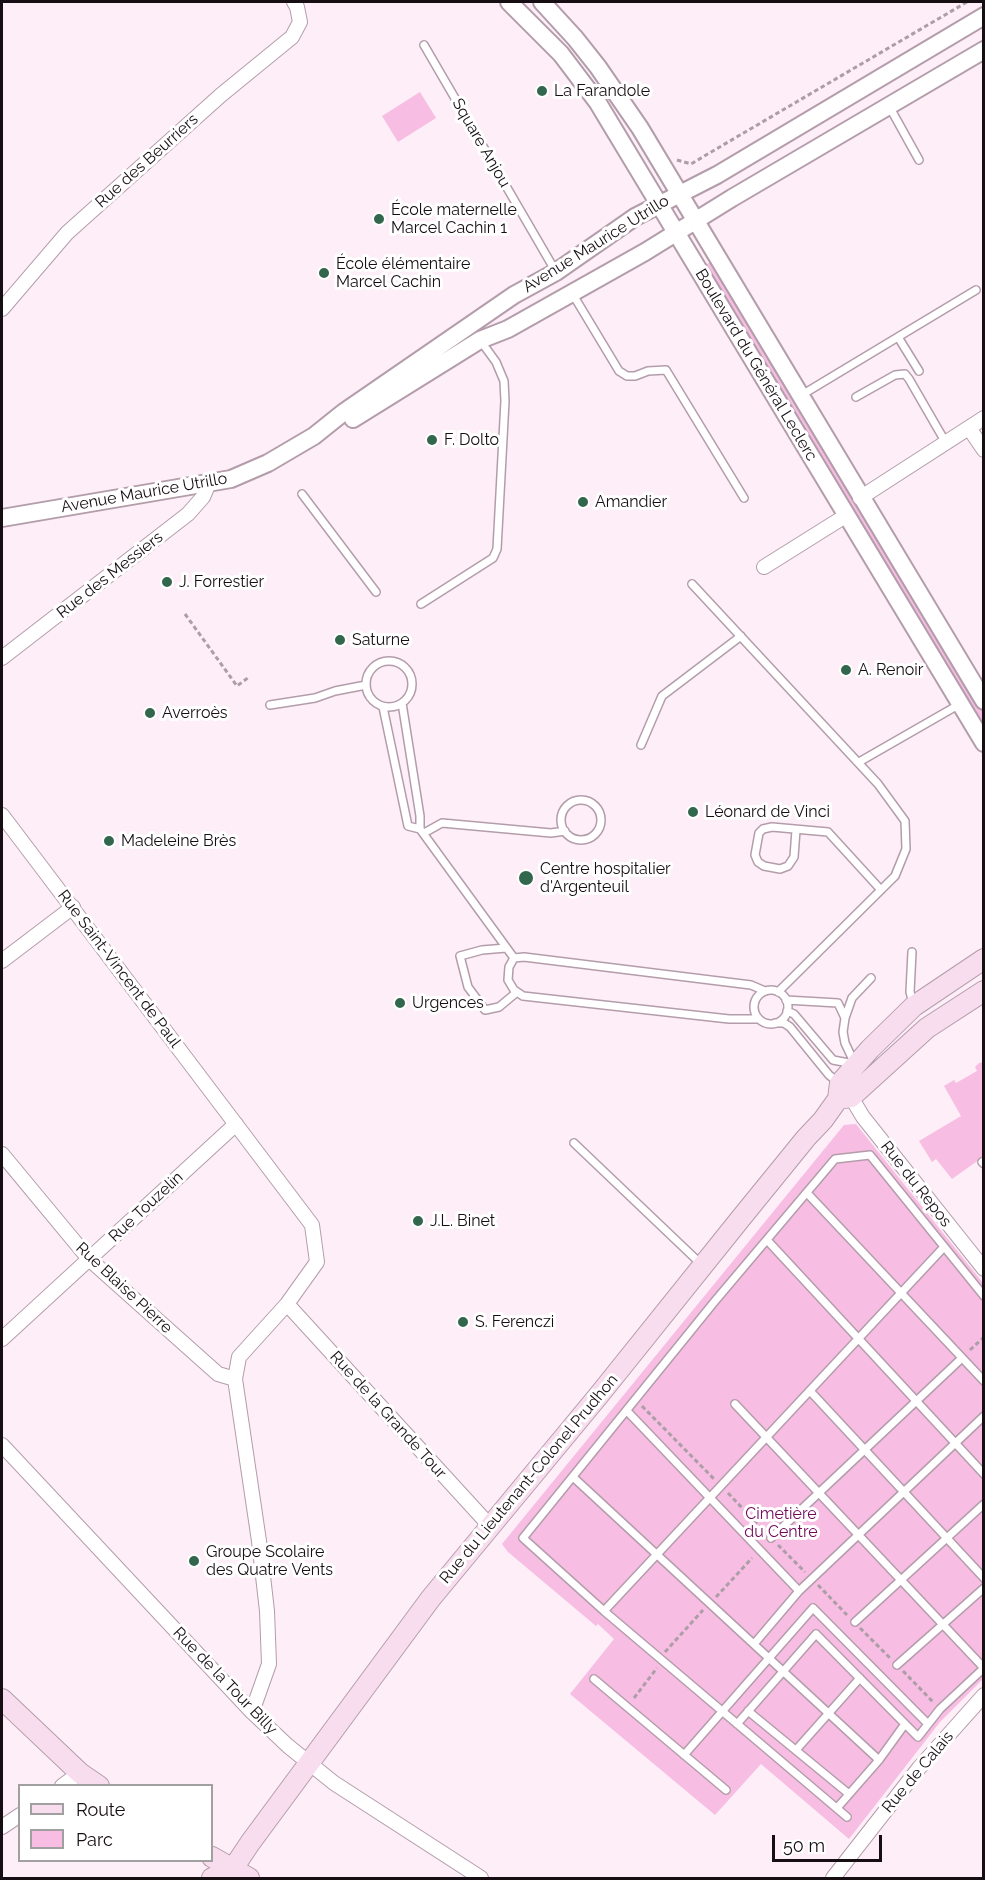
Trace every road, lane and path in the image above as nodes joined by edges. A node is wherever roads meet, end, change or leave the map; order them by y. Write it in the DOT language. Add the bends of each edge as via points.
graph roads {
  1 [pos="294,2"];
  2 [pos="509,2"];
  3 [pos="542,2"];
  4 [pos="967,2"];
  5 [pos="984,16"];
  6 [pos="424,45"];
  7 [pos="984,50"];
  8 [pos="889,106"];
  9 [pos="678,160"];
  10 [pos="919,160"];
  11 [pos="680,194"];
  12 [pos="659,204"];
  13 [pos="696,220"];
  14 [pos="676,233"];
  15 [pos="556,272"];
  16 [pos="976,290"];
  17 [pos="572,293"];
  18 [pos="2,309"];
  19 [pos="898,337"];
  20 [pos="480,340"];
  21 [pos="919,371"];
  22 [pos="800,396"];
  23 [pos="856,397"];
  24 [pos="984,418"];
  25 [pos="969,428"];
  26 [pos="314,436"];
  27 [pos="946,442"];
  28 [pos="984,450"];
  29 [pos="208,483"];
  30 [pos="302,494"];
  31 [pos="744,498"];
  32 [pos="860,498"];
  33 [pos="847,514"];
  34 [pos="2,518"];
  35 [pos="764,567"];
  36 [pos="692,584"];
  37 [pos="376,592"];
  38 [pos="421,604"];
  39 [pos="186,614"];
  40 [pos="741,636"];
  41 [pos="2,658"];
  42 [pos="249,677"];
  43 [pos="366,685"];
  44 [pos="984,701"];
  45 [pos="402,703"];
  46 [pos="960,704"];
  47 [pos="270,705"];
  48 [pos="383,706"];
  49 [pos="984,743"];
  50 [pos="641,745"];
  51 [pos="859,762"];
  52 [pos="2,815"];
  53 [pos="796,830"];
  54 [pos="422,831"];
  55 [pos="565,831"];
  56 [pos="881,890"];
  57 [pos="73,907"];
  58 [pos="506,948"];
  59 [pos="912,952"];
  60 [pos="514,958"];
  61 [pos="984,959"];
  62 [pos="2,961"];
  63 [pos="871,978"];
  64 [pos="765,991"];
  65 [pos="984,991"];
  66 [pos="517,992"];
  67 [pos="778,992"];
  68 [pos="786,1000"];
  69 [pos="914,1006"];
  70 [pos="787,1011"];
  71 [pos="845,1018"];
  72 [pos="759,1019"];
  73 [pos="775,1023"];
  74 [pos="927,1028"];
  75 [pos="856,1065"];
  76 [pos="870,1079"];
  77 [pos="843,1093"];
  78 [pos="236,1124"];
  79 [pos="574,1143"];
  80 [pos="2,1154"];
  81 [pos="807,1193"];
  82 [pos="767,1240"];
  83 [pos="944,1247"];
  84 [pos="89,1259"];
  85 [pos="981,1260"];
  86 [pos="703,1266"];
  87 [pos="901,1293"];
  88 [pos="984,1296"];
  89 [pos="287,1304"];
  90 [pos="984,1337"];
  91 [pos="2,1339"];
  92 [pos="859,1339"];
  93 [pos="962,1358"];
  94 [pos="235,1379"];
  95 [pos="984,1381"];
  96 [pos="810,1391"];
  97 [pos="636,1400"];
  98 [pos="916,1401"];
  99 [pos="735,1404"];
  100 [pos="627,1412"];
  101 [pos="984,1416"];
  102 [pos="766,1437"];
  103 [pos="955,1443"];
  104 [pos="2,1445"];
  105 [pos="865,1450"];
  106 [pos="984,1474"];
  107 [pos="573,1477"];
  108 [pos="721,1486"];
  109 [pos="903,1492"];
  110 [pos="819,1494"];
  111 [pos="710,1498"];
  112 [pos="984,1504"];
  113 [pos="490,1526"];
  114 [pos="857,1534"];
  115 [pos="771,1538"];
  116 [pos="947,1539"];
  117 [pos="759,1550"];
  118 [pos="657,1554"];
  119 [pos="812,1578"];
  120 [pos="984,1578"];
  121 [pos="901,1581"];
  122 [pos="984,1588"];
  123 [pos="799,1591"];
  124 [pos="710,1603"];
  125 [pos="604,1611"];
  126 [pos="855,1622"];
  127 [pos="943,1625"];
  128 [pos="754,1644"];
  129 [pos="659,1658"];
  130 [pos="769,1658"];
  131 [pos="897,1665"];
  132 [pos="984,1668"];
  133 [pos="782,1670"];
  134 [pos="860,1678"];
  135 [pos="594,1679"];
  136 [pos="984,1695"];
  137 [pos="2,1699"];
  138 [pos="627,1707"];
  139 [pos="940,1709"];
  140 [pos="722,1711"];
  141 [pos="748,1711"];
  142 [pos="252,1712"];
  143 [pos="828,1713"];
  144 [pos="737,1724"];
  145 [pos="905,1724"];
  146 [pos="928,1724"];
  147 [pos="796,1750"];
  148 [pos="684,1755"];
  149 [pos="879,1760"];
  150 [pos="309,1764"];
  151 [pos="80,1773"];
  152 [pos="64,1784"];
  153 [pos="97,1784"];
  154 [pos="726,1791"];
  155 [pos="849,1794"];
  156 [pos="837,1808"];
  157 [pos="18,1816"];
  158 [pos="847,1817"];
  159 [pos="2,1827"];
  160 [pos="213,1858"];
  161 [pos="237,1876"];
  162 [pos="212,1878"];
  163 [pos="481,1878"];
  164 [pos="833,1878"];
  1 -- 18 [label="street, Rue des Beurriers" via="300,22 292,37 67,233"];
  2 -- 12 [label="street, Boulevard du Général Leclerc" via="582,80"];
  3 -- 11 [label="street, Boulevard du Général Leclerc" via="598,67"];
  4 -- 9 [label="path" via="691,164"];
  5 -- 11 [label="street, Avenue Maurice Utrillo"];
  6 -- 15 [label="lane, Square Anjou"];
  7 -- 8 [label="street, Avenue Maurice Utrillo"];
  8 -- 10 [label="lane"];
  8 -- 13 [label="street, Avenue Maurice Utrillo"];
  11 -- 12 [label="street, Avenue Maurice Utrillo"];
  11 -- 13 [label="street, Boulevard du Général Leclerc"];
  12 -- 14 [label="street, Boulevard du Général Leclerc"];
  12 -- 15 [label="street, Avenue Maurice Utrillo"];
  13 -- 14 [label="street, Avenue Maurice Utrillo"];
  13 -- 22 [label="street, Boulevard du Général Leclerc"];
  14 -- 17 [label="street, Avenue Maurice Utrillo"];
  14 -- 33 [label="street, Boulevard du Général Leclerc"];
  15 -- 26 [label="street, Avenue Maurice Utrillo" via="505,301"];
  16 -- 19 [label="lane"];
  17 -- 20 [label="street, Avenue Maurice Utrillo"];
  17 -- 31 [label="lane" via="619,371 635,376 666,370"];
  19 -- 21 [label="lane"];
  19 -- 22 [label="lane"];
  20 -- 26 [label="street, Avenue Maurice Utrillo" via="354,418"];
  20 -- 38 [label="lane" via="504,381 497,549 494,558"];
  22 -- 32 [label="street, Boulevard du Général Leclerc"];
  23 -- 27 [label="lane" via="895,375 905,374"];
  24 -- 25 [label="street"];
  25 -- 27 [label="street"];
  25 -- 28 [label="street"];
  26 -- 29 [label="street, Avenue Maurice Utrillo" via="231,479"];
  27 -- 32 [label="street"];
  29 -- 34 [label="street, Avenue Maurice Utrillo"];
  29 -- 41 [label="street, Rue des Messiers" via="203,497 188,514"];
  30 -- 37 [label="lane"];
  32 -- 44 [label="street, Boulevard du Général Leclerc"];
  33 -- 35 [label="street"];
  33 -- 46 [label="street, Boulevard du Général Leclerc"];
  36 -- 40 [label="lane"];
  39 -- 42 [label="path" via="237,686"];
  40 -- 50 [label="lane" via="662,696"];
  40 -- 51 [label="lane"];
  43 -- 45 [label="lane" via="372,667 390,660 399,662 412,677 409,696"];
  43 -- 47 [label="lane"];
  43 -- 48 [label="lane" via="368,695"];
  45 -- 48 [label="lane"];
  45 -- 54 [label="lane"];
  46 -- 49 [label="street, Boulevard du Général Leclerc"];
  46 -- 51 [label="lane"];
  48 -- 54 [label="lane" via="408,826"];
  51 -- 56 [label="lane" via="905,821 906,849 896,876"];
  52 -- 57 [label="street, Rue Saint-Vincent de Paul"];
  53 -- 53 [label="lane" via="764,829 759,834 755,855 758,862 780,869 788,866 794,857"];
  53 -- 56 [label="lane" via="828,832"];
  54 -- 55 [label="lane" via="442,823"];
  54 -- 58 [label="lane"];
  55 -- 55 [label="lane" via="580,841 594,836 601,824 599,810 589,801 575,801 564,809 561,823"];
  56 -- 67 [label="lane"];
  57 -- 62 [label="street"];
  57 -- 78 [label="street, Rue Saint-Vincent de Paul"];
  58 -- 60 [label="lane"];
  58 -- 66 [label="lane" via="460,956 468,987 485,1010 499,1006"];
  59 -- 69 [label="lane" via="910,992"];
  60 -- 64 [label="lane" via="751,985"];
  60 -- 66 [label="lane" via="508,980"];
  61 -- 69 [label="main road, Rue du Lieutenant-Colonel Prudhon"];
  63 -- 71 [label="lane" via="852,998"];
  64 -- 67 [label="lane"];
  64 -- 72 [label="lane" via="754,1004"];
  65 -- 74 [label="main road, Rue du Lieutenant-Colonel Prudhon"];
  66 -- 72 [label="lane" via="522,996"];
  67 -- 68 [label="lane"];
  68 -- 70 [label="lane"];
  68 -- 71 [label="lane" via="838,1003"];
  69 -- 74 [label="main road"];
  69 -- 75 [label="main road, Rue du Lieutenant-Colonel Prudhon"];
  70 -- 73 [label="lane"];
  70 -- 75 [label="lane" via="794,1014 833,1060"];
  71 -- 75 [label="lane" via="845,1042"];
  72 -- 73 [label="lane"];
  73 -- 77 [label="lane" via="790,1027"];
  74 -- 76 [label="main road, Rue du Lieutenant-Colonel Prudhon"];
  75 -- 76 [label="lane"];
  75 -- 77 [label="main road, Rue du Lieutenant-Colonel Prudhon"];
  76 -- 77 [label="main road, Rue du Lieutenant-Colonel Prudhon"];
  77 -- 85 [label="street, Rue du Repos"];
  77 -- 86 [label="main road, Rue du Lieutenant-Colonel Prudhon"];
  78 -- 84 [label="street, Rue Touzelin"];
  78 -- 89 [label="street, Rue Saint-Vincent de Paul" via="312,1226 317,1262"];
  79 -- 86 [label="lane"];
  80 -- 84 [label="street, Rue Blaise Pierre"];
  81 -- 82 [label="lane"];
  81 -- 83 [label="lane" via="835,1159 870,1155"];
  81 -- 87 [label="lane"];
  82 -- 92 [label="lane"];
  82 -- 97 [label="lane"];
  83 -- 87 [label="lane"];
  83 -- 88 [label="lane"];
  84 -- 91 [label="street, Rue Touzelin"];
  84 -- 94 [label="street, Rue Blaise Pierre" via="218,1374"];
  86 -- 113 [label="main road, Rue du Lieutenant-Colonel Prudhon"];
  87 -- 92 [label="lane"];
  87 -- 93 [label="lane"];
  89 -- 94 [label="street, Rue Saint-Vincent de Paul" via="239,1357"];
  89 -- 113 [label="street, Rue de la Grande Tour"];
  90 -- 93 [label="path"];
  92 -- 96 [label="lane"];
  92 -- 98 [label="lane"];
  93 -- 95 [label="lane"];
  93 -- 98 [label="lane"];
  94 -- 142 [label="street" via="267,1611 269,1664"];
  96 -- 102 [label="lane"];
  96 -- 105 [label="lane"];
  97 -- 100 [label="lane"];
  97 -- 108 [label="path"];
  98 -- 103 [label="lane"];
  98 -- 105 [label="lane"];
  99 -- 102 [label="lane"];
  100 -- 107 [label="lane"];
  100 -- 111 [label="lane"];
  101 -- 103 [label="lane"];
  102 -- 108 [label="lane"];
  102 -- 110 [label="lane"];
  103 -- 106 [label="lane"];
  103 -- 109 [label="lane"];
  104 -- 142 [label="street, Rue de la Tour Billy"];
  105 -- 109 [label="lane"];
  105 -- 110 [label="lane"];
  107 -- 118 [label="lane"];
  107 -- 125 [label="lane" via="523,1538"];
  108 -- 111 [label="lane"];
  108 -- 115 [label="path"];
  109 -- 114 [label="lane"];
  109 -- 116 [label="lane"];
  110 -- 114 [label="lane"];
  110 -- 115 [label="lane"];
  111 -- 117 [label="lane"];
  111 -- 118 [label="lane"];
  112 -- 116 [label="lane"];
  113 -- 150 [label="main road, Rue du Lieutenant-Colonel Prudhon" via="431,1598"];
  114 -- 119 [label="lane"];
  114 -- 121 [label="lane"];
  115 -- 119 [label="path"];
  116 -- 120 [label="lane"];
  116 -- 121 [label="lane"];
  117 -- 123 [label="lane"];
  117 -- 124 [label="path"];
  118 -- 124 [label="lane"];
  118 -- 125 [label="lane"];
  119 -- 123 [label="lane"];
  119 -- 126 [label="path"];
  121 -- 126 [label="lane"];
  121 -- 127 [label="lane"];
  122 -- 127 [label="lane"];
  123 -- 128 [label="lane"];
  124 -- 128 [label="lane"];
  124 -- 129 [label="path"];
  125 -- 129 [label="lane"];
  126 -- 131 [label="path"];
  127 -- 131 [label="lane"];
  127 -- 132 [label="lane"];
  128 -- 130 [label="lane"];
  129 -- 138 [label="path" via="656,1670"];
  129 -- 140 [label="lane"];
  130 -- 133 [label="lane"];
  130 -- 140 [label="lane"];
  130 -- 146 [label="lane" via="813,1608"];
  131 -- 139 [label="path"];
  132 -- 139 [label="lane"];
  133 -- 134 [label="lane" via="816,1634"];
  133 -- 141 [label="lane"];
  133 -- 143 [label="lane"];
  134 -- 143 [label="lane"];
  134 -- 145 [label="lane"];
  135 -- 138 [label="lane"];
  136 -- 164 [label="street, Rue de Calais" via="919,1768"];
  137 -- 151 [label="main road"];
  138 -- 148 [label="lane"];
  139 -- 146 [label="lane"];
  140 -- 144 [label="lane"];
  140 -- 148 [label="lane"];
  141 -- 144 [label="lane"];
  141 -- 147 [label="lane"];
  142 -- 150 [label="street, Rue de la Tour Billy"];
  143 -- 147 [label="lane"];
  143 -- 149 [label="lane"];
  144 -- 156 [label="lane"];
  145 -- 146 [label="lane" via="918,1737"];
  145 -- 149 [label="lane"];
  147 -- 155 [label="lane"];
  148 -- 154 [label="lane"];
  149 -- 155 [label="lane"];
  150 -- 161 [label="main road, Rue du Lieutenant-Colonel Prudhon"];
  150 -- 163 [label="street, Rue de la Tour Billy"];
  151 -- 152 [label="street"];
  151 -- 153 [label="main road"];
  155 -- 156 [label="lane"];
  156 -- 158 [label="lane"];
  157 -- 159 [label="street"];
  160 -- 161 [label="main road"];
  161 -- 162 [label="main road"];
}
